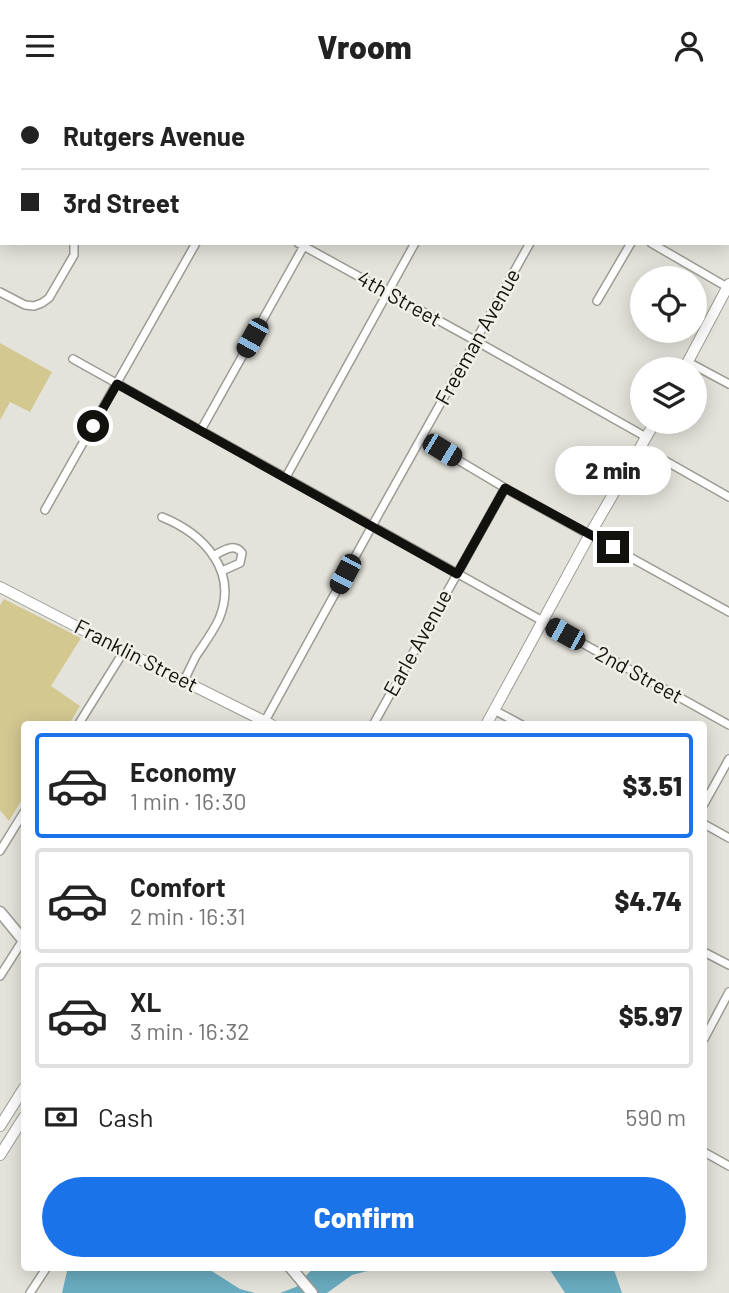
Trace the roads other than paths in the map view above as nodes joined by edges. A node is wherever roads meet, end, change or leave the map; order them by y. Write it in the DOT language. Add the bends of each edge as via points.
graph roads {
  1 [pos="74,245"];
  2 [pos="195,245"];
  3 [pos="301,245"];
  4 [pos="304,245"];
  5 [pos="414,245"];
  6 [pos="529,245"];
  7 [pos="630,245"];
  8 [pos="655,245"];
  9 [pos="728,286"];
  10 [pos="0,292"];
  11 [pos="387,293"];
  12 [pos="597,301"];
  13 [pos="476,341"];
  14 [pos="691,357"];
  15 [pos="73,359"];
  16 [pos="707,375"];
  17 [pos="117,384"];
  18 [pos="729,384"];
  19 [pos="201,430"];
  20 [pos="648,434"];
  21 [pos="421,437"];
  22 [pos="643,442"];
  23 [pos="286,477"];
  24 [pos="505,488"];
  25 [pos="729,497"];
  26 [pos="45,510"];
  27 [pos="162,517"];
  28 [pos="372,526"];
  29 [pos="590,534"];
  30 [pos="213,556"];
  31 [pos="222,571"];
  32 [pos="457,574"];
  33 [pos="0,587"];
  34 [pos="729,612"];
  35 [pos="542,621"];
  36 [pos="124,651"];
  37 [pos="184,681"];
  38 [pos="494,710"];
  39 [pos="80,721"];
  40 [pos="262,721"];
  41 [pos="267,721"];
  42 [pos="375,721"];
  43 [pos="488,721"];
  44 [pos="515,721"];
  45 [pos="729,725"];
  46 [pos="729,759"];
  47 [pos="707,799"];
  48 [pos="21,817"];
  49 [pos="707,826"];
  50 [pos="729,838"];
  51 [pos="0,851"];
  52 [pos="0,912"];
  53 [pos="21,937"];
  54 [pos="21,945"];
  55 [pos="707,954"];
  56 [pos="729,965"];
  57 [pos="0,976"];
  58 [pos="729,992"];
  59 [pos="707,1032"];
  60 [pos="21,1093"];
  61 [pos="21,1122"];
  62 [pos="0,1126"];
  63 [pos="707,1154"];
  64 [pos="0,1155"];
  65 [pos="729,1166"];
  66 [pos="44,1271"];
  67 [pos="294,1271"];
  68 [pos="30,1293"];
  69 [pos="312,1293"];
  1 -- 10 [label="street" via="74,255 42,303 25,305"];
  2 -- 17 [label="street"];
  3 -- 19 [label="street"];
  4 -- 11 [label="street, 4th Street"];
  5 -- 11 [label="street"];
  6 -- 13 [label="street, Freeman Avenue"];
  7 -- 12 [label="street"];
  8 -- 9 [label="street"];
  9 -- 14 [label="main road"];
  11 -- 13 [label="street, 4th Street"];
  11 -- 23 [label="street"];
  13 -- 21 [label="street, Freeman Avenue"];
  13 -- 22 [label="street, 4th Street"];
  15 -- 17 [label="street, 2nd Street"];
  16 -- 18 [label="street"];
  17 -- 19 [label="street, 2nd Street"];
  17 -- 26 [label="street"];
  19 -- 23 [label="street, 2nd Street"];
  20 -- 22 [label="main road"];
  21 -- 24 [label="street"];
  21 -- 28 [label="street, Freeman Avenue"];
  22 -- 25 [label="street, 4th Street"];
  22 -- 29 [label="main road"];
  23 -- 28 [label="street, 2nd Street"];
  24 -- 29 [label="street"];
  24 -- 32 [label="street, Earle Avenue"];
  27 -- 30 [label="street" via="186,529"];
  28 -- 32 [label="street, 2nd Street"];
  28 -- 41 [label="street, Freeman Avenue"];
  29 -- 34 [label="street"];
  29 -- 35 [label="main road"];
  30 -- 31 [label="street"];
  30 -- 31 [label="street" via="230,547 242,553 240,563"];
  31 -- 37 [label="street" via="225,596 218,620"];
  32 -- 35 [label="street, 2nd Street"];
  32 -- 42 [label="street, Earle Avenue"];
  33 -- 36 [label="main road, Franklin Street"];
  35 -- 38 [label="main road"];
  35 -- 45 [label="street, 2nd Street"];
  36 -- 37 [label="main road, Franklin Street"];
  36 -- 39 [label="street"];
  37 -- 40 [label="main road, Franklin Street"];
  38 -- 43 [label="main road"];
  38 -- 44 [label="street"];
  46 -- 47 [label="street"];
  48 -- 51 [label="street"];
  49 -- 50 [label="street"];
  52 -- 53 [label="main road"];
  54 -- 57 [label="street"];
  55 -- 56 [label="street"];
  58 -- 59 [label="street"];
  60 -- 62 [label="main road"];
  61 -- 64 [label="main road"];
  63 -- 65 [label="street"];
  66 -- 68 [label="street"];
  67 -- 69 [label="main road"];
}
